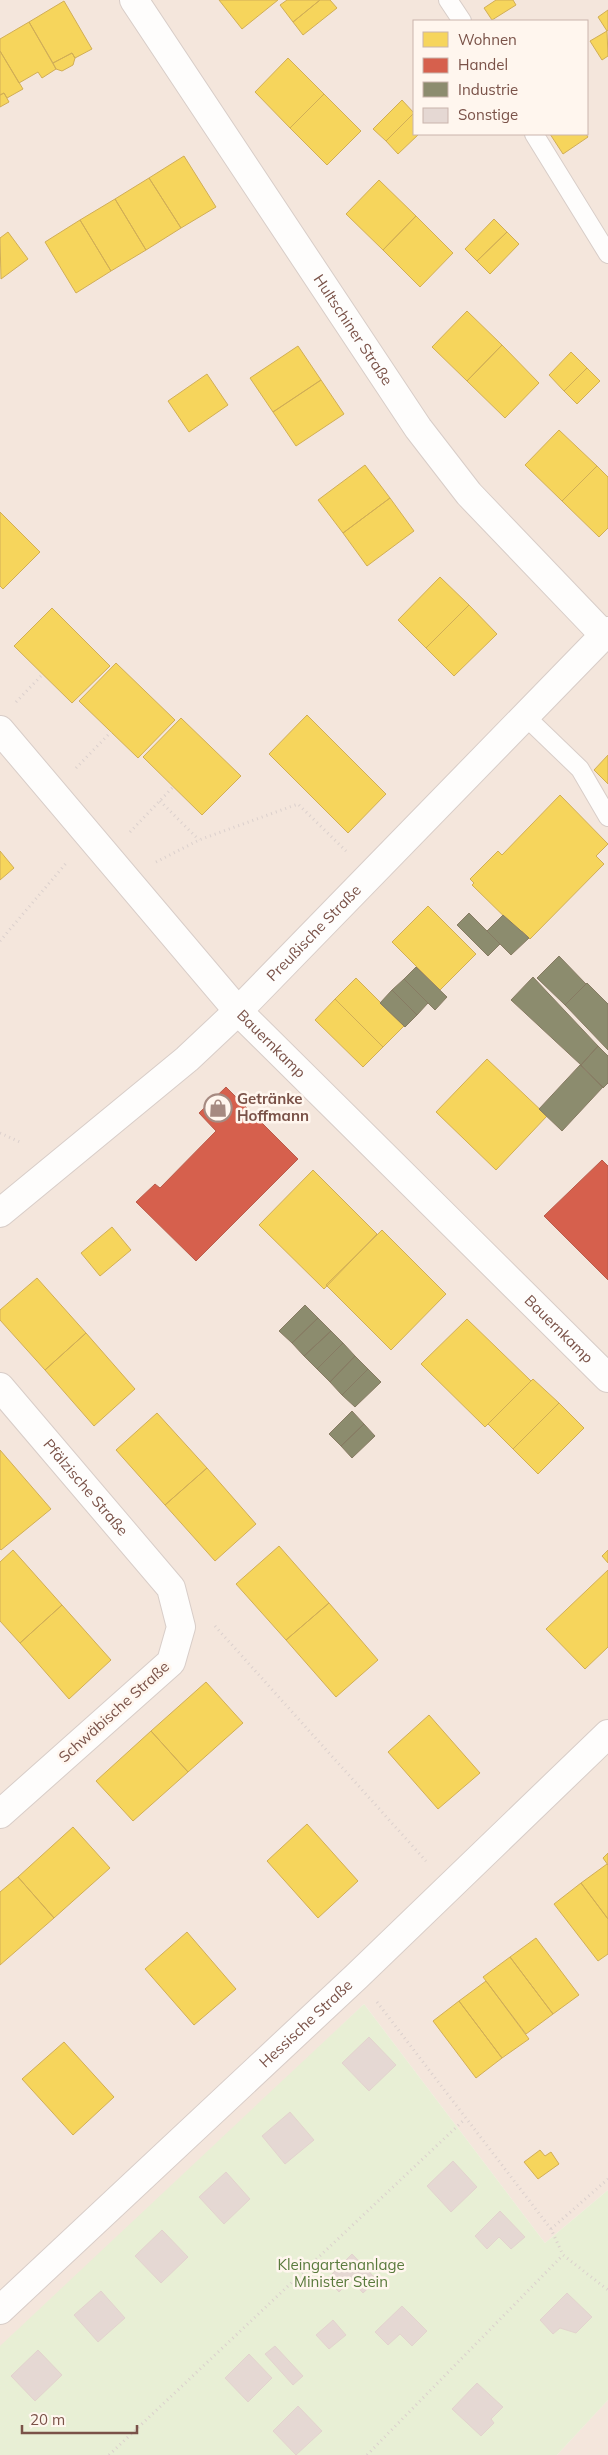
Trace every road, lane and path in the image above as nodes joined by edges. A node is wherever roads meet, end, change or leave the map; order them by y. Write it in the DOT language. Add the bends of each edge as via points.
graph roads {
  1 [pos="134,0"];
  2 [pos="448,0"];
  3 [pos="461,20"];
  4 [pos="535,135"];
  5 [pos="608,254"];
  6 [pos="606,633"];
  7 [pos="43,674"];
  8 [pos="525,716"];
  9 [pos="5,719"];
  10 [pos="111,732"];
  11 [pos="74,769"];
  12 [pos="173,787"];
  13 [pos="160,801"];
  14 [pos="608,817"];
  15 [pos="129,833"];
  16 [pos="199,840"];
  17 [pos="346,851"];
  18 [pos="74,854"];
  19 [pos="155,862"];
  20 [pos="0,941"];
  21 [pos="238,1012"];
  22 [pos="0,1133"];
  23 [pos="22,1143"];
  24 [pos="0,1213"];
  25 [pos="608,1378"];
  26 [pos="0,1387"];
  27 [pos="171,1588"];
  28 [pos="210,1622"];
  29 [pos="608,1734"];
  30 [pos="0,1814"];
  31 [pos="448,1886"];
  32 [pos="356,1976"];
  33 [pos="465,2119"];
  34 [pos="608,2179"];
  35 [pos="551,2229"];
  36 [pos="563,2255"];
  37 [pos="608,2290"];
  38 [pos="0,2310"];
  39 [pos="108,2455"];
  40 [pos="367,2455"];
  1 -- 6 [label="street, Hultschiner Straße" via="418,428 469,494"];
  2 -- 3 [label="lane"];
  4 -- 5 [label="lane"];
  6 -- 8 [label="street, Preußische Straße"];
  7 -- 9 [label="path"];
  8 -- 14 [label="lane" via="580,769"];
  8 -- 21 [label="street, Preußische Straße"];
  9 -- 21 [label="street, Bauernkamp"];
  10 -- 11 [label="path"];
  12 -- 13 [label="path"];
  13 -- 15 [label="path"];
  13 -- 16 [label="path"];
  16 -- 17 [label="path" via="298,804"];
  16 -- 19 [label="path"];
  18 -- 20 [label="path"];
  21 -- 24 [label="street, Preußische Straße" via="187,1059"];
  21 -- 25 [label="street, Bauernkamp"];
  22 -- 23 [label="path"];
  26 -- 27 [label="street, Pfälzische Straße"];
  27 -- 30 [label="street, Schwäbische Straße" via="181,1627 171,1662"];
  28 -- 31 [label="path"];
  29 -- 31 [label="street, Hessische Straße"];
  31 -- 32 [label="street, Hessische Straße"];
  32 -- 33 [label="path"];
  32 -- 38 [label="street, Hessische Straße"];
  33 -- 35 [label="path"];
  33 -- 39 [label="path"];
  34 -- 35 [label="path"];
  35 -- 36 [label="path"];
  36 -- 37 [label="path"];
  36 -- 40 [label="path"];
}
